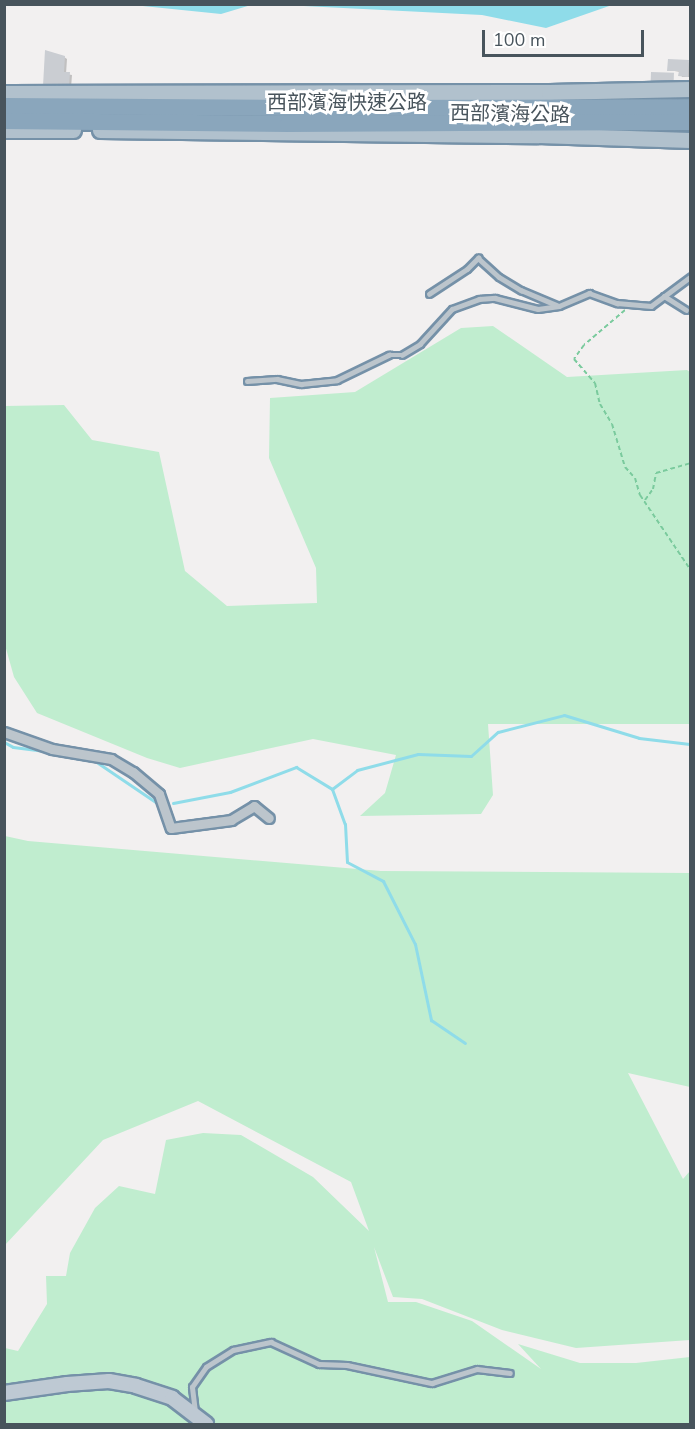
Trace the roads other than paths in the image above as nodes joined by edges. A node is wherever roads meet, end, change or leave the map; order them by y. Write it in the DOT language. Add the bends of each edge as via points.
graph roads {
  1 [pos="690,89"];
  2 [pos="6,96"];
  3 [pos="690,97"];
  4 [pos="690,107"];
  5 [pos="558,115"];
  6 [pos="4,121"];
  7 [pos="690,122"];
  8 [pos="4,130"];
  9 [pos="690,133"];
  10 [pos="690,140"];
  11 [pos="690,277"];
  12 [pos="429,294"];
  13 [pos="664,296"];
  14 [pos="559,306"];
  15 [pos="686,310"];
  16 [pos="247,381"];
  17 [pos="4,732"];
  18 [pos="269,818"];
  19 [pos="510,1373"];
  20 [pos="4,1393"];
  21 [pos="201,1420"];
  1 -- 2 [label="main road, 西部濱海公路"];
  2 -- 5 [label="highway, 西部濱海快速公路"];
  3 -- 5 [label="highway" via="620,100"];
  4 -- 5 [label="highway, 西部濱海快速公路"];
  5 -- 6 [label="highway, 西部濱海快速公路"];
  5 -- 7 [label="highway, 西部濱海快速公路"];
  5 -- 9 [label="highway"];
  8 -- 10 [label="main road, 西部濱海公路"];
  11 -- 13 [label="lane"];
  12 -- 14 [label="lane" via="478,258 520,290"];
  13 -- 14 [label="lane" via="651,306 589,293"];
  13 -- 15 [label="lane"];
  14 -- 16 [label="lane" via="538,309 495,298 479,299 453,309 411,350 388,355 337,380 302,384 278,379"];
  17 -- 18 [label="street" via="52,749 111,759 134,772 159,794 171,828 231,820 254,806"];
  19 -- 21 [label="lane" via="477,1369 432,1383 347,1365 319,1364 271,1342 233,1350 206,1367 192,1387"];
  20 -- 21 [label="street" via="109,1381 181,1402"];
}
